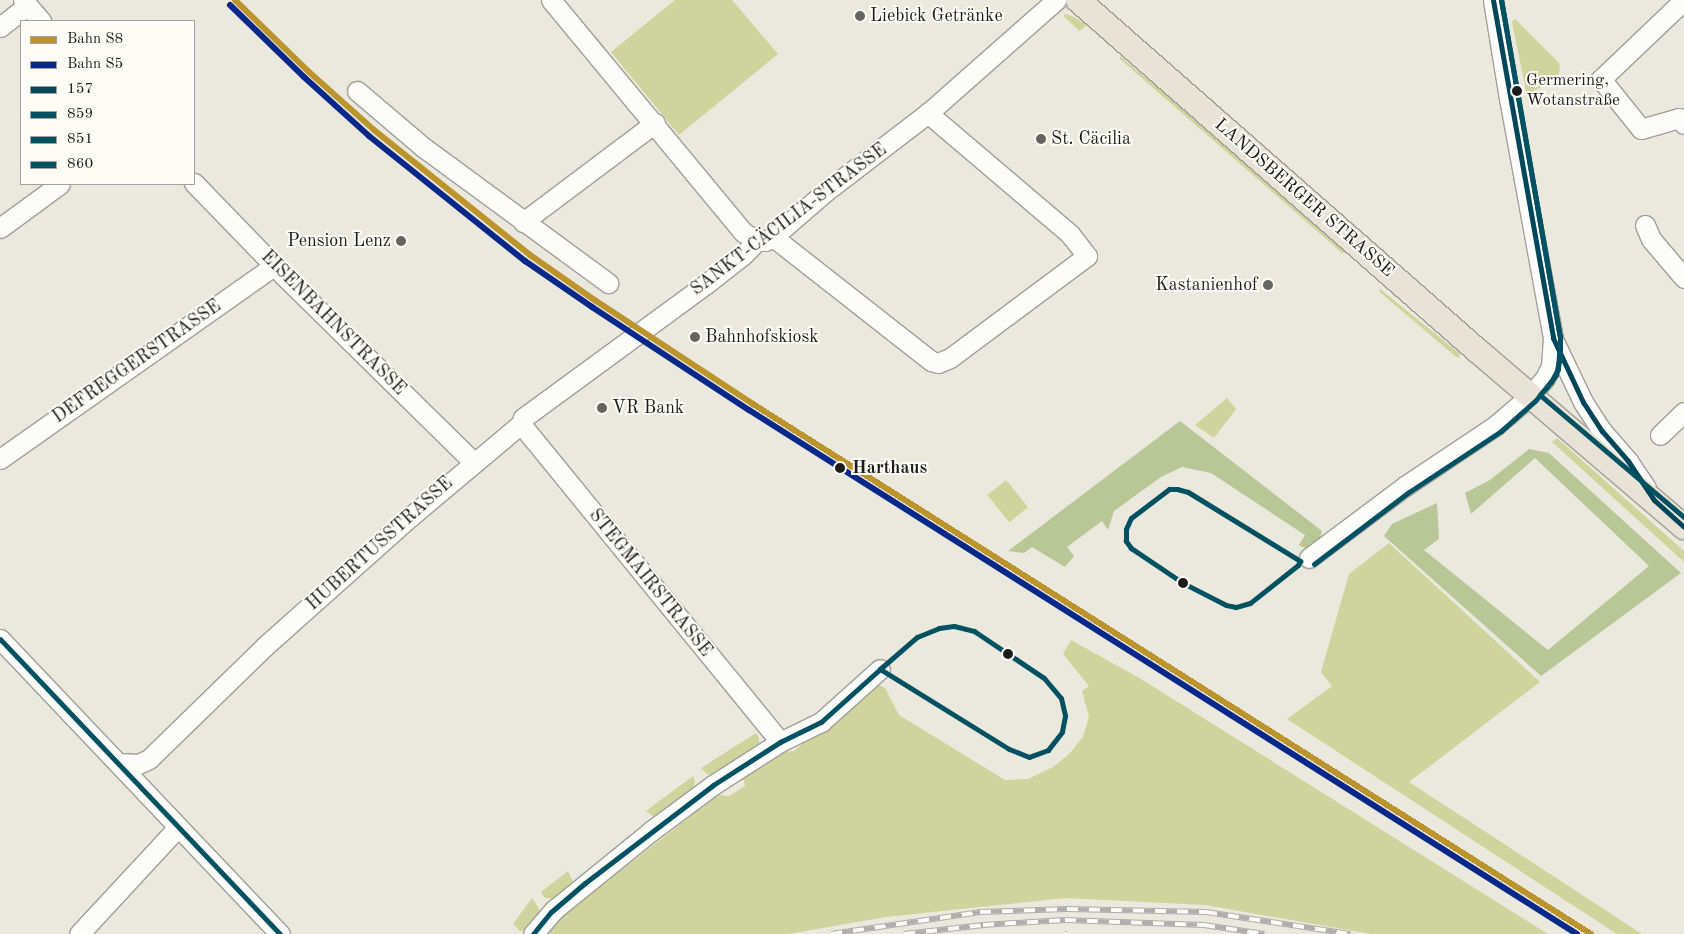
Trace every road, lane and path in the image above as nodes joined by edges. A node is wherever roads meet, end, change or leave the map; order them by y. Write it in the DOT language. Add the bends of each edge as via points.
graph roads {
  1 [pos="552,0"];
  2 [pos="1056,0"];
  3 [pos="1078,0"];
  4 [pos="1494,0"];
  5 [pos="1684,0"];
  6 [pos="25,3"];
  7 [pos="40,20"];
  8 [pos="0,28"];
  9 [pos="357,91"];
  10 [pos="928,113"];
  11 [pos="656,123"];
  12 [pos="1684,124"];
  13 [pos="195,184"];
  14 [pos="59,185"];
  15 [pos="523,222"];
  16 [pos="1645,225"];
  17 [pos="0,228"];
  18 [pos="765,239"];
  19 [pos="274,266"];
  20 [pos="1684,278"];
  21 [pos="608,283"];
  22 [pos="648,326"];
  23 [pos="1553,338"];
  24 [pos="1530,396"];
  25 [pos="1684,412"];
  26 [pos="520,424"];
  27 [pos="1660,435"];
  28 [pos="0,459"];
  29 [pos="473,462"];
  30 [pos="1654,500"];
  31 [pos="1684,527"];
  32 [pos="1310,558"];
  33 [pos="0,639"];
  34 [pos="880,669"];
  35 [pos="780,742"];
  36 [pos="118,763"];
  37 [pos="178,827"];
  38 [pos="79,934"];
  39 [pos="280,934"];
  40 [pos="533,934"];
  1 -- 11 [label="street"];
  2 -- 10 [label="street, SANKT-CÄCILIA-STRASSE"];
  3 -- 24 [label="main road, LANDSBERGER STRASSE"];
  4 -- 23 [label="street" via="1526,199"];
  5 -- 12 [label="street" via="1601,79 1641,129 1678,118"];
  6 -- 7 [label="street"];
  6 -- 8 [label="street"];
  9 -- 15 [label="street" via="423,147"];
  10 -- 18 [label="street, SANKT-CÄCILIA-STRASSE"];
  10 -- 18 [label="street" via="1070,234 1087,256 950,358 938,363"];
  11 -- 15 [label="street"];
  11 -- 18 [label="street" via="743,232"];
  13 -- 19 [label="street, EISENBAHNSTRASSE"];
  14 -- 17 [label="street"];
  15 -- 21 [label="street"];
  16 -- 20 [label="street" via="1651,238"];
  18 -- 22 [label="street, SANKT-CÄCILIA-STRASSE"];
  19 -- 28 [label="street, DEFREGGERSTRASSE"];
  19 -- 29 [label="street, EISENBAHNSTRASSE"];
  22 -- 26 [label="street, HUBERTUSSTRASSE" via="523,418"];
  23 -- 24 [label="street" via="1549,372"];
  23 -- 30 [label="street" via="1583,402"];
  24 -- 30 [label="main road, LANDSBERGER STRASSE"];
  24 -- 32 [label="street" via="1477,440 1405,486"];
  25 -- 27 [label="street"];
  26 -- 29 [label="street, HUBERTUSSTRASSE"];
  26 -- 35 [label="street, STEGMAIRSTRASSE"];
  29 -- 36 [label="street, HUBERTUSSTRASSE" via="269,642 149,759 138,764"];
  30 -- 31 [label="main road, LANDSBERGER STRASSE"];
  33 -- 36 [label="street"];
  34 -- 35 [label="street" via="821,722"];
  35 -- 40 [label="street" via="713,785 607,866 555,909"];
  36 -- 37 [label="street"];
  37 -- 38 [label="street"];
  37 -- 39 [label="street"];
}
